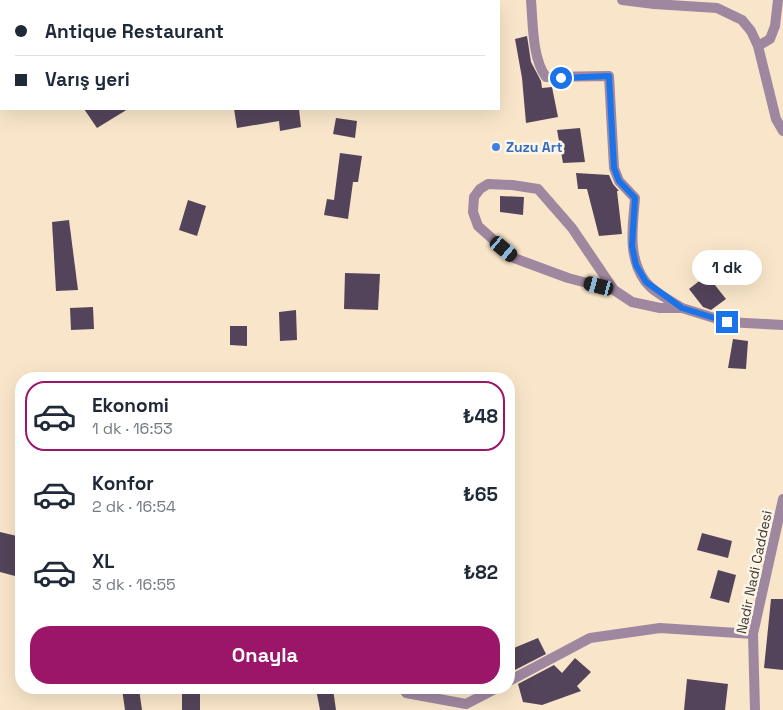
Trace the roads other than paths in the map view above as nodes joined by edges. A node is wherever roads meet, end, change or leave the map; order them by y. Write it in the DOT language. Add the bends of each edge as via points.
graph roads {
  1 [pos="531,0"];
  2 [pos="622,0"];
  3 [pos="778,0"];
  4 [pos="758,46"];
  5 [pos="783,131"];
  6 [pos="614,290"];
  7 [pos="682,308"];
  8 [pos="783,325"];
  9 [pos="783,499"];
  10 [pos="753,634"];
  11 [pos="515,678"];
  12 [pos="411,694"];
  13 [pos="485,694"];
  14 [pos="755,710"];
  1 -- 7 [label="street" via="534,43 541,71 546,77 609,76 614,168 619,181 635,198 632,246 636,265 646,282"];
  2 -- 4 [label="street" via="717,8 742,20"];
  3 -- 4 [label="street" via="770,39"];
  4 -- 5 [label="street" via="776,119"];
  6 -- 6 [label="street" via="572,228 538,189 488,184 474,197 473,212 478,226 514,258 568,278"];
  6 -- 7 [label="street" via="632,302 660,308"];
  7 -- 8 [label="street" via="727,322"];
  9 -- 10 [label="street, Nadir Nadi Caddesi"];
  10 -- 11 [label="street" via="660,628 590,638"];
  10 -- 14 [label="street, Nadir Nadi Caddesi"];
  12 -- 13 [label="street" via="466,704"];
}
